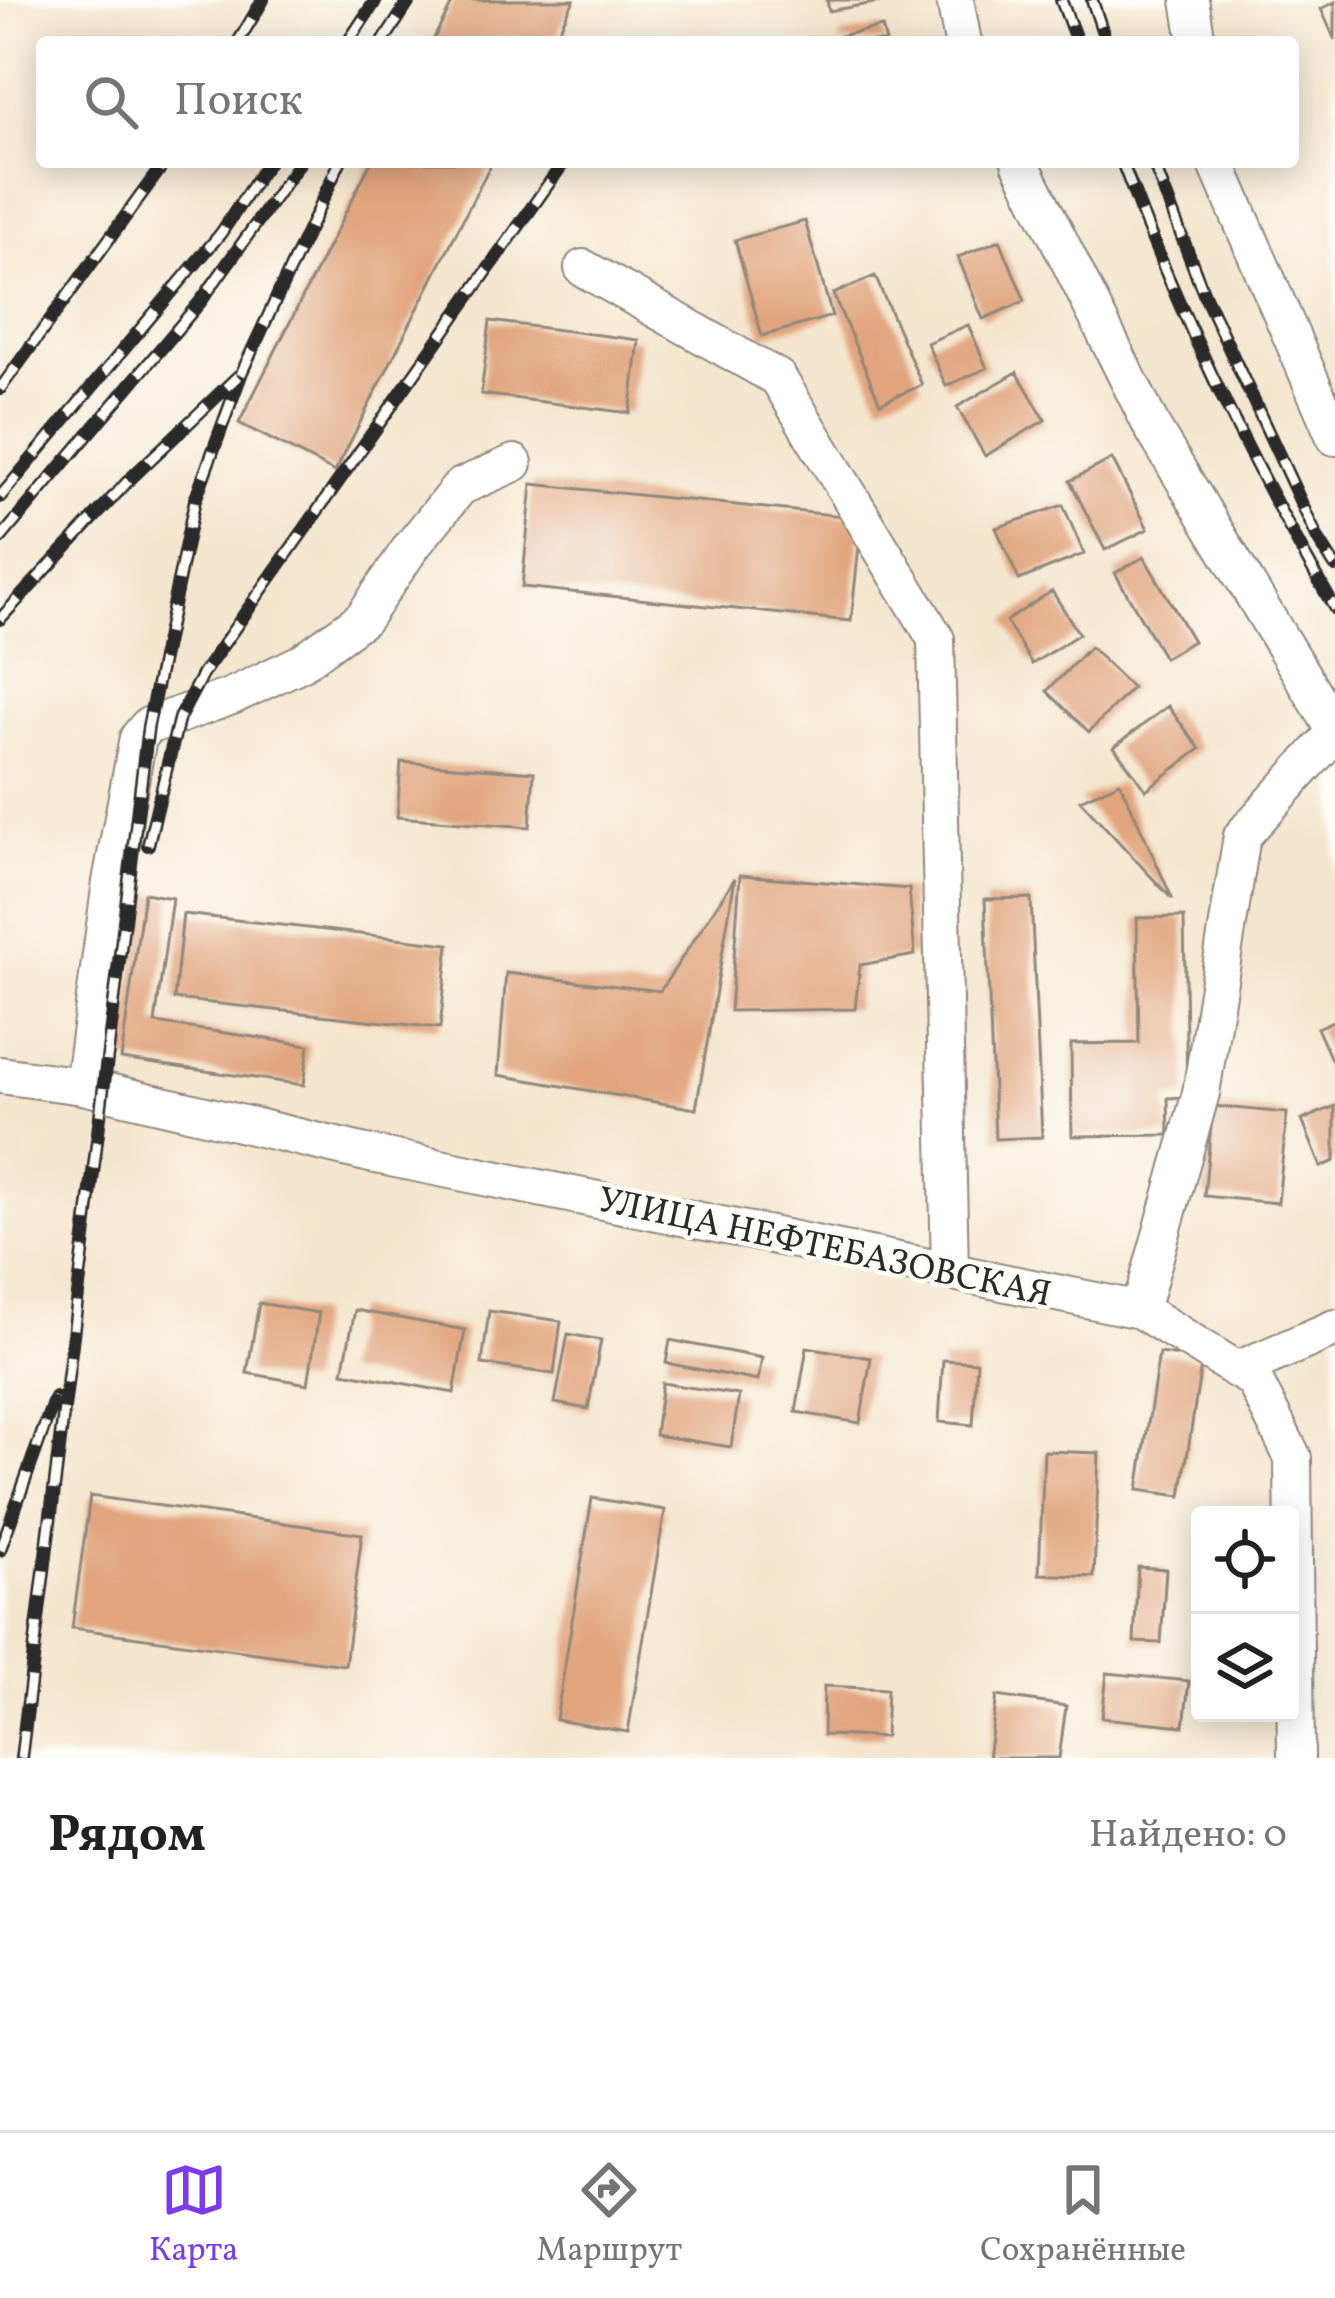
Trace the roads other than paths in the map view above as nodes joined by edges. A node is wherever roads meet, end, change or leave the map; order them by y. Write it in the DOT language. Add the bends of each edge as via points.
graph roads {
  1 [pos="955,0"];
  2 [pos="1190,0"];
  3 [pos="962,36"];
  4 [pos="1196,36"];
  5 [pos="1023,168"];
  6 [pos="1219,168"];
  7 [pos="584,268"];
  8 [pos="1335,437"];
  9 [pos="514,463"];
  10 [pos="1335,732"];
  11 [pos="0,1075"];
  12 [pos="82,1086"];
  13 [pos="950,1270"];
  14 [pos="1140,1310"];
  15 [pos="1335,1328"];
  16 [pos="1237,1370"];
  17 [pos="1296,1758"];
  1 -- 3 [label="street"];
  2 -- 4 [label="street"];
  5 -- 10 [label="street" via="1152,427"];
  6 -- 8 [label="street"];
  7 -- 13 [label="street" via="778,378 936,639"];
  9 -- 12 [label="street" via="460,487 348,630 301,663 148,726 138,738"];
  10 -- 14 [label="street" via="1243,836 1201,1093"];
  11 -- 12 [label="street, УЛИЦА НЕФТЕБАЗОВСКАЯ"];
  12 -- 13 [label="street, УЛИЦА НЕФТЕБАЗОВСКАЯ" via="366,1153"];
  13 -- 14 [label="street, УЛИЦА НЕФТЕБАЗОВСКАЯ"];
  14 -- 16 [label="street, УЛИЦА НЕФТЕБАЗОВСКАЯ"];
  15 -- 16 [label="street"];
  16 -- 17 [label="street, УЛИЦА НЕФТЕБАЗОВСКАЯ" via="1254,1380 1293,1458"];
}
